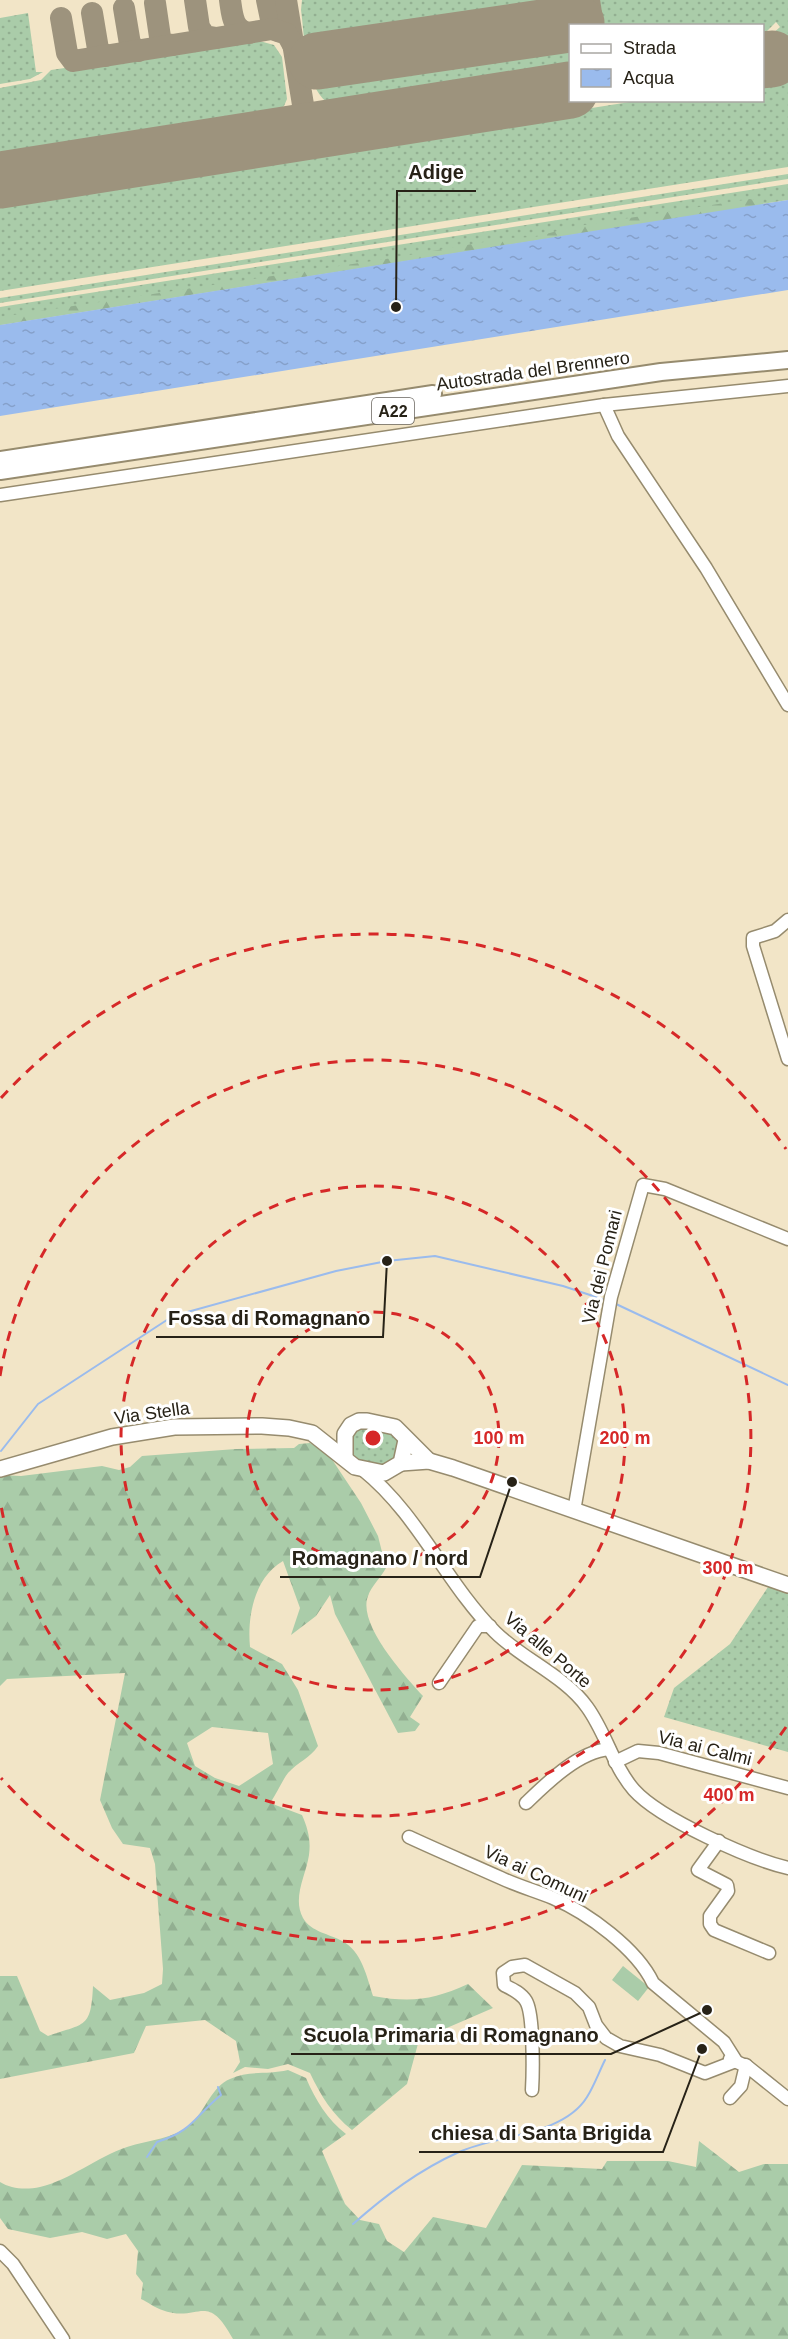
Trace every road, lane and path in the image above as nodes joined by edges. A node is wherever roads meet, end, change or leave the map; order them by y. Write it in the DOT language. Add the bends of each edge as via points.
graph roads {
  1 [pos="788,349"];
  2 [pos="788,360"];
  3 [pos="788,386"];
  4 [pos="604,405"];
  5 [pos="0,459"];
  6 [pos="0,471"];
  7 [pos="0,495"];
  8 [pos="788,705"];
  9 [pos="788,920"];
  10 [pos="788,1059"];
  11 [pos="788,1239"];
  12 [pos="351,1425"];
  13 [pos="312,1433"];
  14 [pos="406,1440"];
  15 [pos="345,1457"];
  16 [pos="429,1461"];
  17 [pos="398,1466"];
  18 [pos="0,1468"];
  19 [pos="363,1470"];
  20 [pos="394,1497"];
  21 [pos="574,1511"];
  22 [pos="788,1585"];
  23 [pos="490,1626"];
  24 [pos="439,1683"];
  25 [pos="609,1749"];
  26 [pos="615,1762"];
  27 [pos="788,1788"];
  28 [pos="526,1803"];
  29 [pos="409,1837"];
  30 [pos="719,1841"];
  31 [pos="788,1868"];
  32 [pos="769,1953"];
  33 [pos="737,2062"];
  34 [pos="766,2081"];
  35 [pos="788,2087"];
  36 [pos="532,2090"];
  37 [pos="730,2098"];
  38 [pos="788,2099"];
  39 [pos="0,2251"];
  40 [pos="63,2339"];
  1 -- 5 [label="highway, Autostrada del Brennero / A22" via="635,365"];
  2 -- 6 [label="highway, Autostrada del Brennero / A22" via="661,372"];
  3 -- 4 [label="street"];
  4 -- 7 [label="street"];
  4 -- 8 [label="street" via="618,436 706,568"];
  9 -- 10 [label="street" via="775,931 753,938 753,945"];
  11 -- 21 [label="street, Via dei Pomari" via="665,1189 644,1185 611,1297"];
  12 -- 13 [label="main road, Via Stella"];
  12 -- 14 [label="main road" via="359,1420 395,1427"];
  12 -- 15 [label="main road" via="343,1442"];
  13 -- 15 [label="main road, Via Stella"];
  13 -- 18 [label="main road, Via Stella" via="262,1426 174,1427 112,1437"];
  14 -- 16 [label="main road"];
  14 -- 17 [label="main road"];
  15 -- 19 [label="main road"];
  16 -- 17 [label="main road"];
  16 -- 21 [label="main road"];
  17 -- 19 [label="main road" via="384,1473"];
  17 -- 20 [label="street"];
  19 -- 20 [label="street, Via alle Porte"];
  20 -- 23 [label="street, Via alle Porte"];
  21 -- 22 [label="main road"];
  23 -- 24 [label="street" via="478,1626"];
  23 -- 25 [label="street, Via alle Porte" via="586,1707"];
  25 -- 26 [label="street, Via alle Porte"];
  25 -- 28 [label="street" via="593,1750"];
  26 -- 27 [label="street, Via ai Calmi" via="638,1751 659,1753"];
  26 -- 30 [label="street, Via alle Porte" via="635,1791 650,1804"];
  29 -- 33 [label="street, Via ai Comuni" via="555,1899 595,1922 626,1949 653,1983 724,2042"];
  30 -- 31 [label="street, Via alle Porte"];
  30 -- 32 [label="street" via="698,1870 727,1886 728,1891 710,1916 710,1924 714,1930"];
  33 -- 34 [label="street, Via ai Comuni"];
  33 -- 36 [label="street" via="705,2073 660,2055 620,2046 606,2038 589,2007 575,1993 525,1965 503,1973 504,1985 519,1993 528,2004 532,2024"];
  33 -- 37 [label="street" via="741,2086"];
  34 -- 35 [label="street"];
  34 -- 38 [label="street, Via ai Comuni"];
  39 -- 40 [label="street" via="13,2264"];
}
